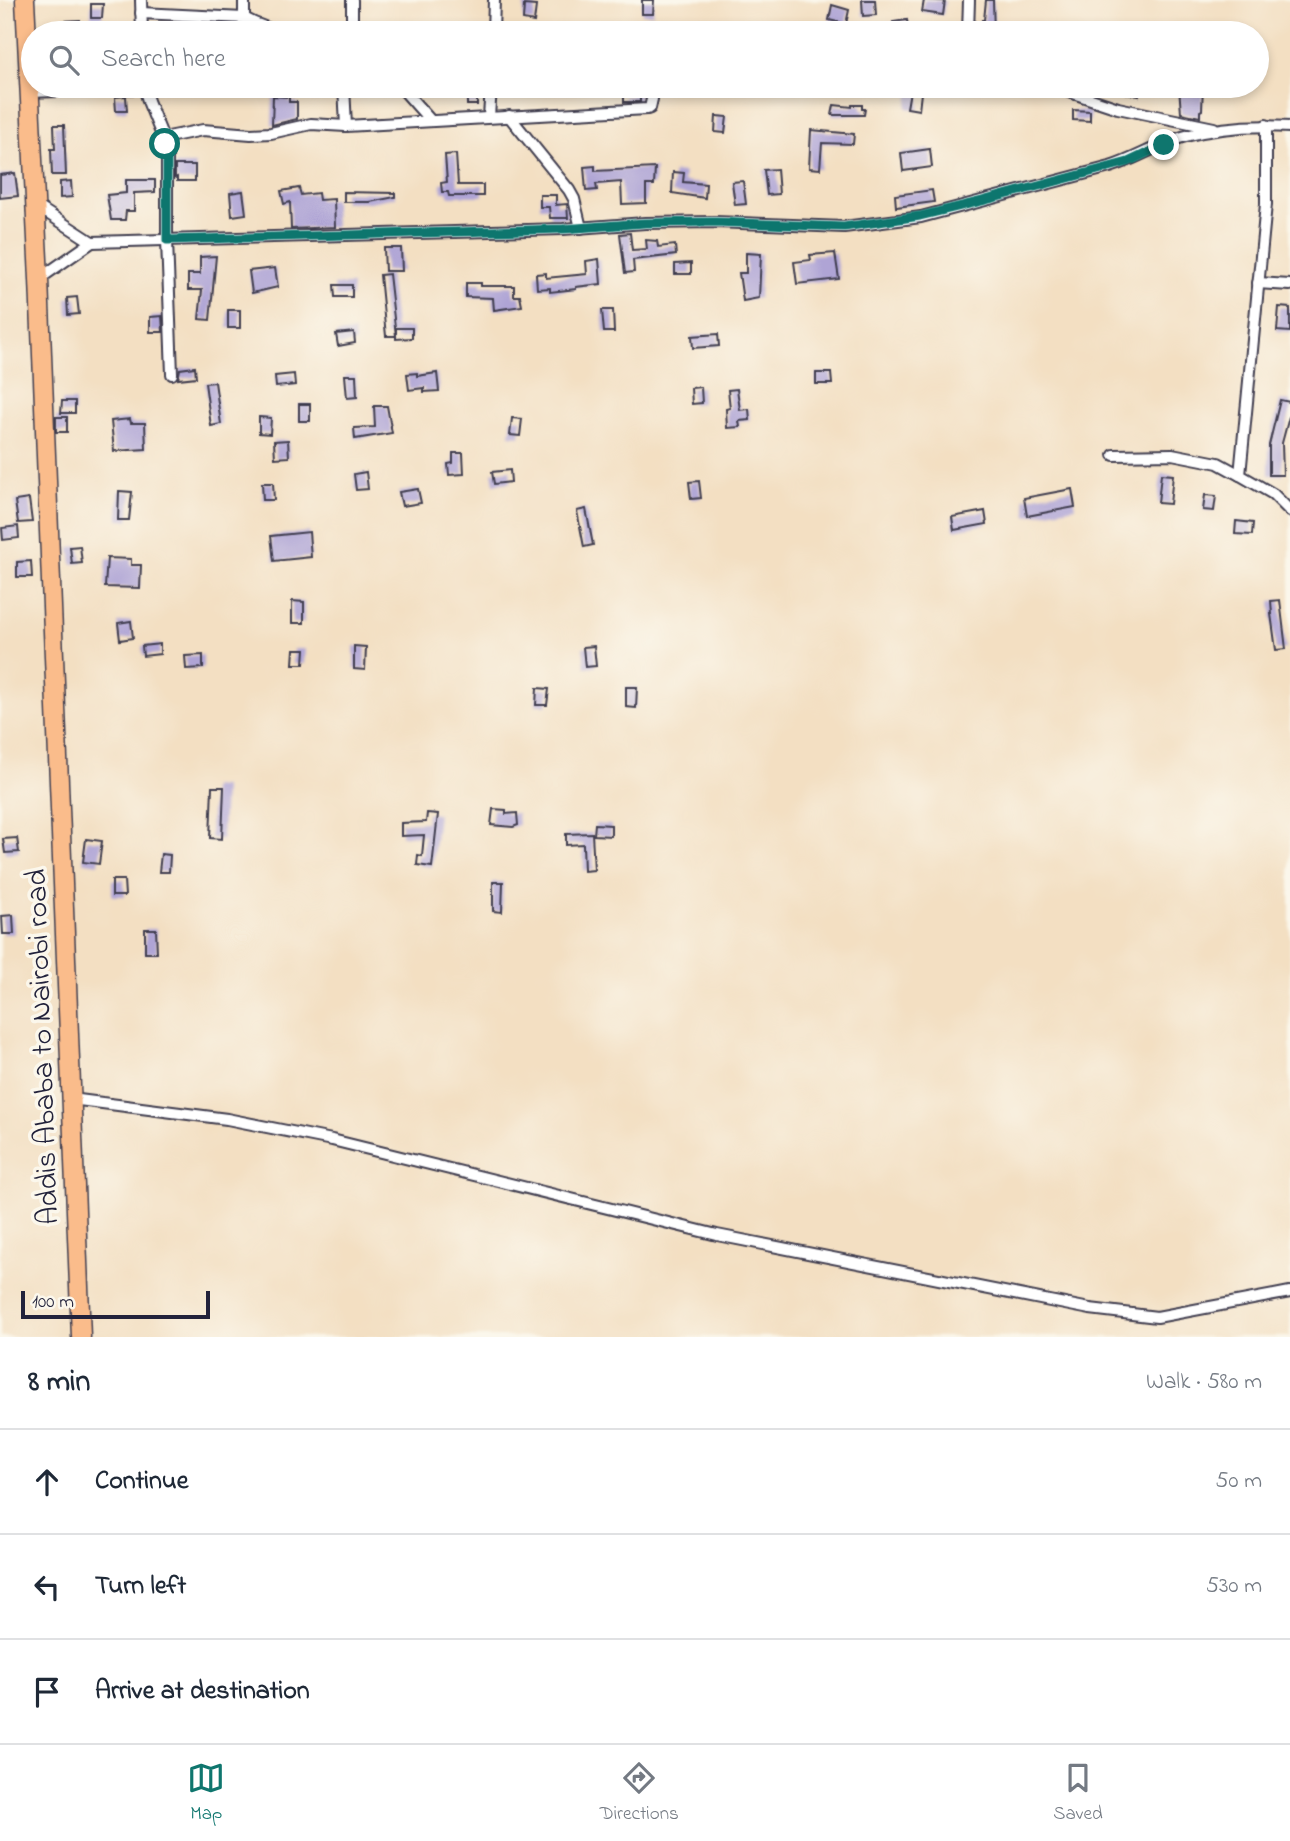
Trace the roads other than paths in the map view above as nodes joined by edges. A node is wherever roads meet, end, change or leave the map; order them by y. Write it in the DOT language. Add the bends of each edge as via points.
graph roads {
  1 [pos="24,0"];
  2 [pos="141,0"];
  3 [pos="244,0"];
  4 [pos="352,0"];
  5 [pos="494,0"];
  6 [pos="969,0"];
  7 [pos="141,13"];
  8 [pos="244,18"];
  9 [pos="25,21"];
  10 [pos="141,21"];
  11 [pos="250,21"];
  12 [pos="352,21"];
  13 [pos="493,21"];
  14 [pos="968,21"];
  15 [pos="29,98"];
  16 [pos="148,98"];
  17 [pos="345,98"];
  18 [pos="411,98"];
  19 [pos="490,98"];
  20 [pos="652,98"];
  21 [pos="1090,98"];
  22 [pos="509,116"];
  23 [pos="489,117"];
  24 [pos="430,120"];
  25 [pos="1266,125"];
  26 [pos="346,126"];
  27 [pos="1290,127"];
  28 [pos="1220,130"];
  29 [pos="163,138"];
  30 [pos="35,205"];
  31 [pos="581,228"];
  32 [pos="167,240"];
  33 [pos="92,242"];
  34 [pos="39,279"];
  35 [pos="1258,283"];
  36 [pos="1290,285"];
  37 [pos="172,374"];
  38 [pos="1114,455"];
  39 [pos="1240,475"];
  40 [pos="1290,511"];
  41 [pos="71,1099"];
  42 [pos="1290,1292"];
  43 [pos="81,1337"];
  1 -- 9 [label="highway, Addis Ababa to Nairobi road"];
  2 -- 7 [label="street"];
  3 -- 8 [label="street"];
  4 -- 12 [label="street"];
  5 -- 13 [label="street"];
  6 -- 14 [label="street"];
  7 -- 8 [label="street"];
  7 -- 10 [label="street"];
  8 -- 11 [label="street"];
  15 -- 30 [label="highway, Addis Ababa to Nairobi road"];
  16 -- 29 [label="street"];
  17 -- 26 [label="street"];
  18 -- 24 [label="street"];
  19 -- 23 [label="street"];
  20 -- 22 [label="street" via="647,109"];
  21 -- 28 [label="street"];
  22 -- 23 [label="street"];
  22 -- 31 [label="street" via="569,190"];
  23 -- 24 [label="street"];
  24 -- 26 [label="street"];
  25 -- 27 [label="street"];
  25 -- 28 [label="street"];
  25 -- 35 [label="street" via="1266,204"];
  26 -- 29 [label="street" via="311,124 251,134 203,130"];
  28 -- 31 [label="street" via="1186,136 1128,162 892,222 844,227 715,222"];
  29 -- 32 [label="street"];
  30 -- 33 [label="street"];
  30 -- 34 [label="highway, Addis Ababa to Nairobi road"];
  31 -- 32 [label="street"];
  32 -- 33 [label="street"];
  32 -- 37 [label="street"];
  33 -- 34 [label="street"];
  34 -- 41 [label="highway, Addis Ababa to Nairobi road"];
  35 -- 36 [label="street"];
  35 -- 39 [label="street"];
  38 -- 39 [label="street" via="1172,454 1218,463"];
  39 -- 40 [label="street" via="1273,494"];
  41 -- 42 [label="street" via="227,1119 332,1139 718,1235 1090,1309 1157,1317"];
  41 -- 43 [label="highway, Addis Ababa to Nairobi road"];
}
